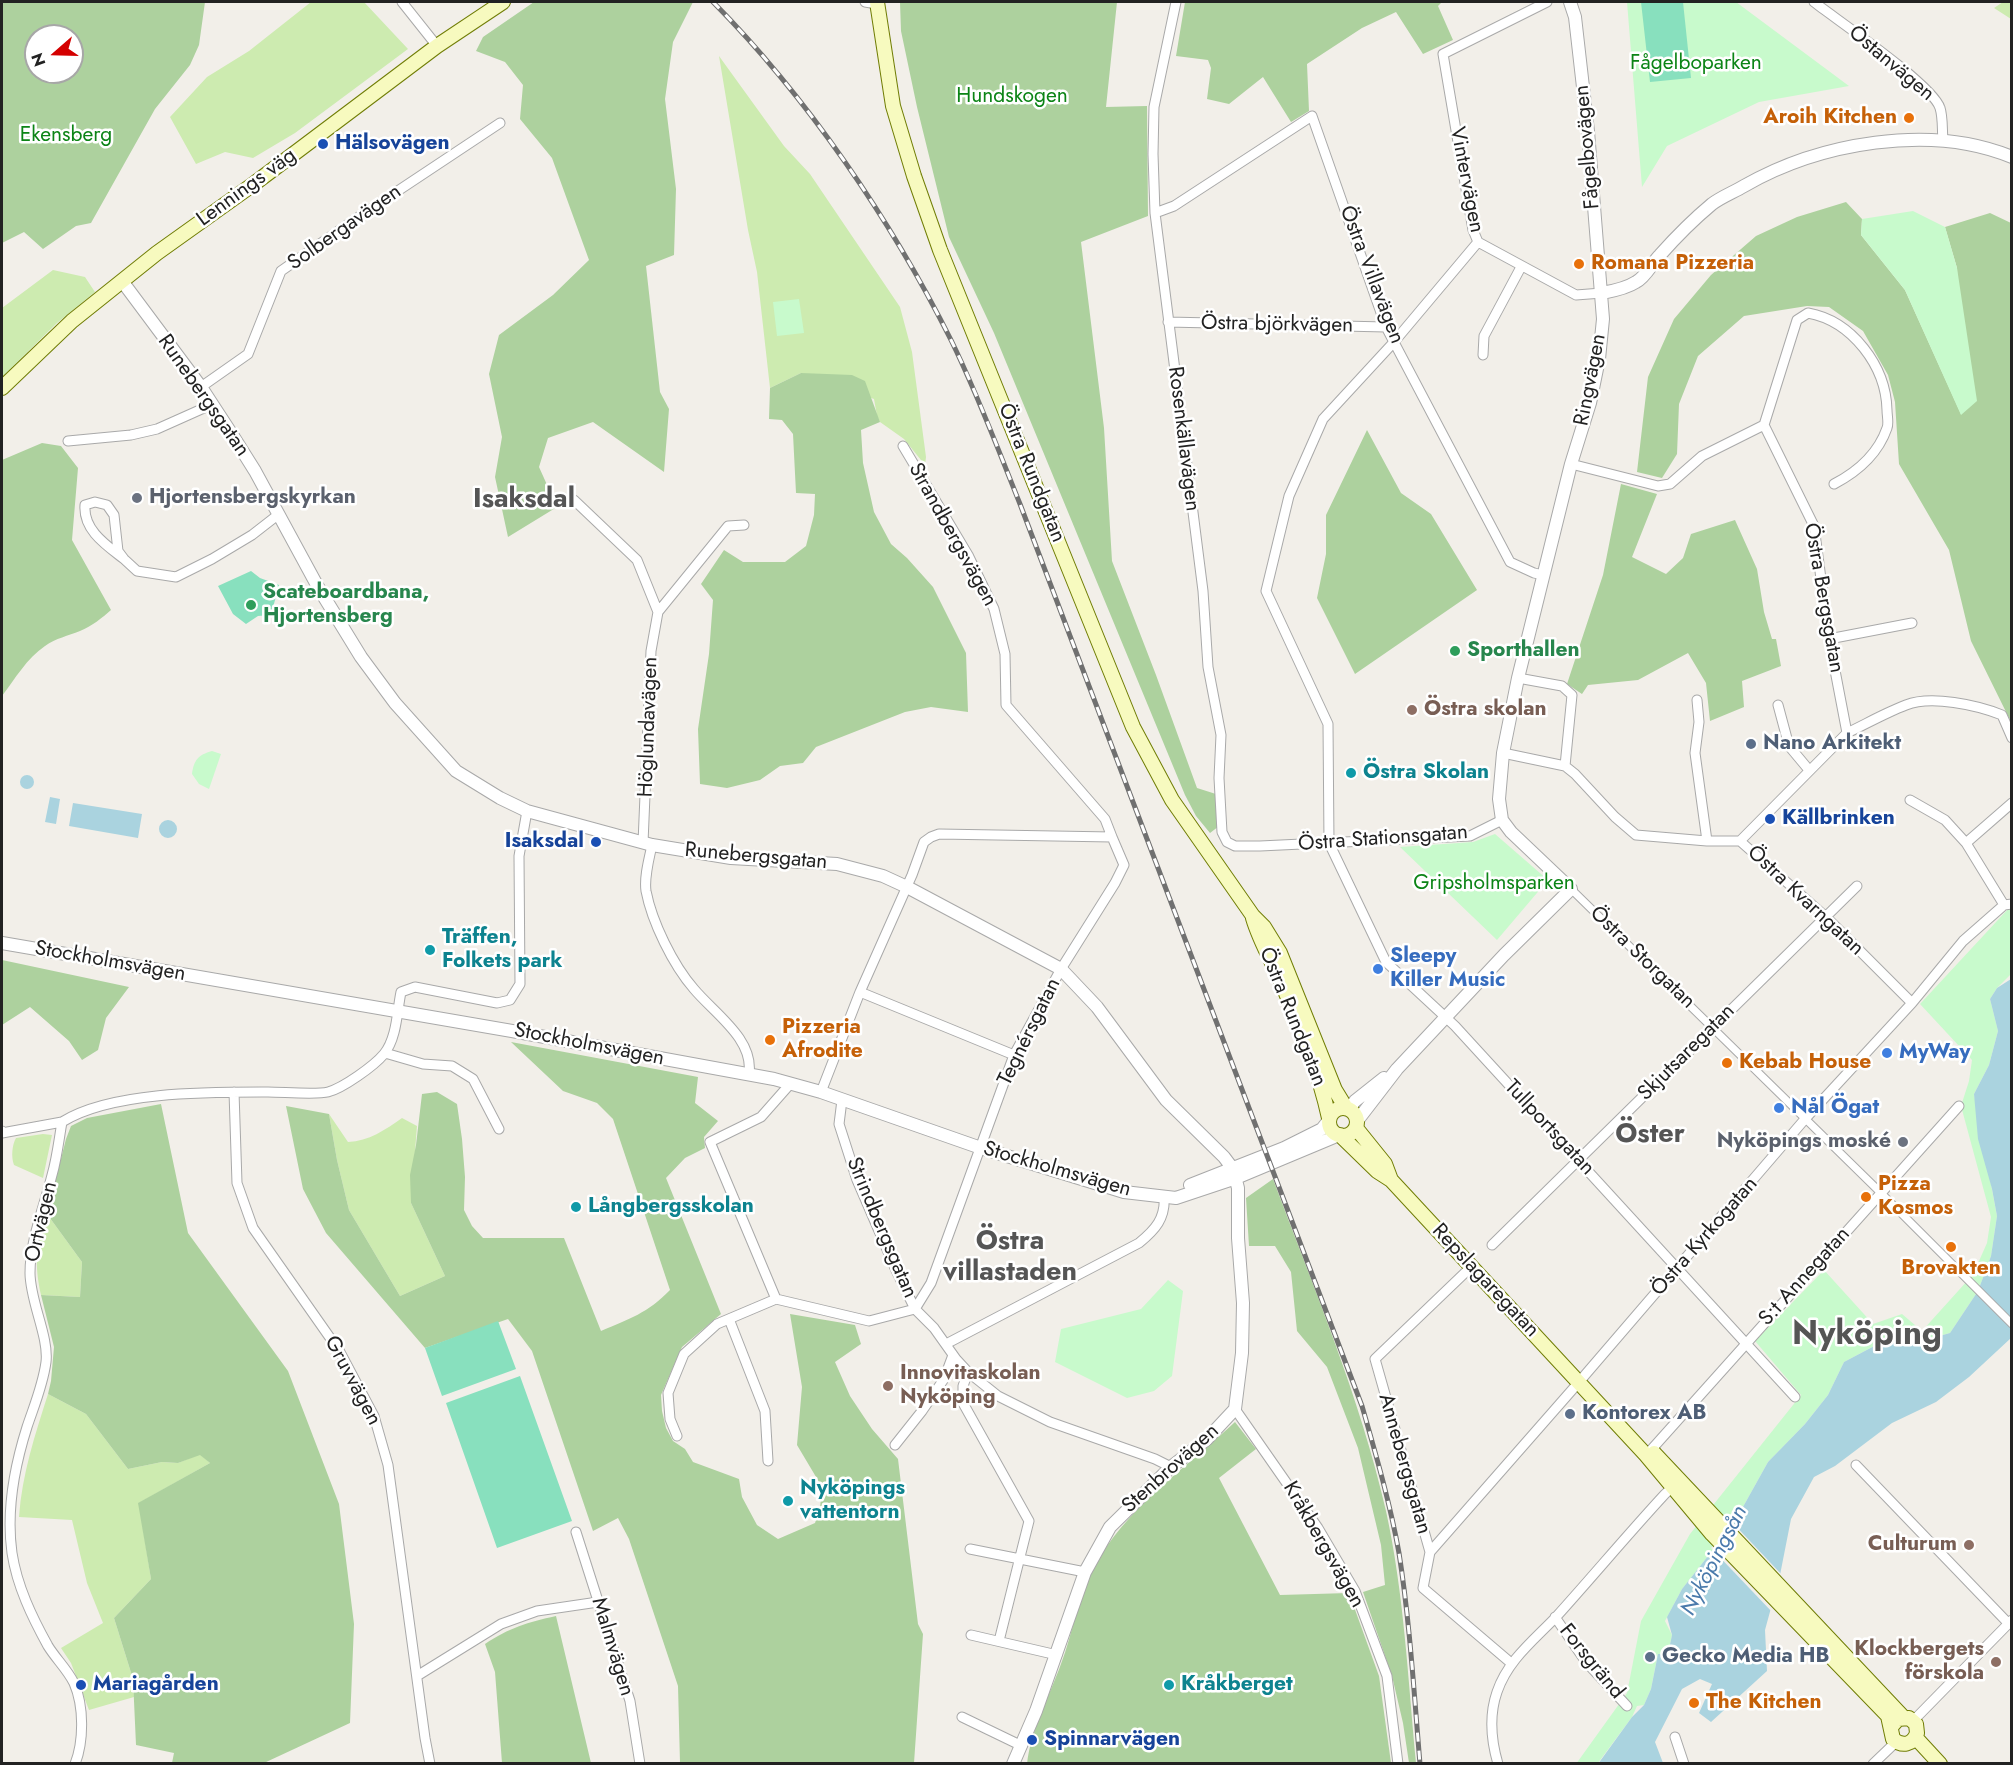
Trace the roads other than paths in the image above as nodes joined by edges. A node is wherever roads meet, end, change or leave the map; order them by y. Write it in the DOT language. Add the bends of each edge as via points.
graph roads {
  1 [pos="402,2"];
  2 [pos="503,2"];
  3 [pos="873,2"];
  4 [pos="1176,2"];
  5 [pos="1547,2"];
  6 [pos="1570,2"];
  7 [pos="1814,2"];
  8 [pos="1826,5"];
  9 [pos="437,46"];
  10 [pos="500,123"];
  11 [pos="1943,140"];
  12 [pos="2012,157"];
  13 [pos="1155,213"];
  14 [pos="1478,242"];
  15 [pos="1521,267"];
  16 [pos="122,281"];
  17 [pos="1602,293"];
  18 [pos="1168,322"];
  19 [pos="1386,327"];
  20 [pos="1394,342"];
  21 [pos="1483,355"];
  22 [pos="201,387"];
  23 [pos="2,388"];
  24 [pos="213,404"];
  25 [pos="1764,425"];
  26 [pos="68,441"];
  27 [pos="903,446"];
  28 [pos="1571,464"];
  29 [pos="1834,484"];
  30 [pos="574,500"];
  31 [pos="279,514"];
  32 [pos="744,525"];
  33 [pos="124,559"];
  34 [pos="1543,575"];
  35 [pos="658,612"];
  36 [pos="1912,623"];
  37 [pos="1829,639"];
  38 [pos="1518,678"];
  39 [pos="1697,700"];
  40 [pos="1778,705"];
  41 [pos="2012,710"];
  42 [pos="2002,715"];
  43 [pos="1846,733"];
  44 [pos="2012,738"];
  45 [pos="1503,753"];
  46 [pos="1565,766"];
  47 [pos="1809,770"];
  48 [pos="1910,800"];
  49 [pos="2012,803"];
  50 [pos="527,811"];
  51 [pos="1502,820"];
  52 [pos="1112,837"];
  53 [pos="1707,841"];
  54 [pos="1740,841"];
  55 [pos="1329,843"];
  56 [pos="1966,843"];
  57 [pos="648,844"];
  58 [pos="1260,846"];
  59 [pos="1857,886"];
  60 [pos="907,887"];
  61 [pos="1571,889"];
  62 [pos="2008,904"];
  63 [pos="1253,916"];
  64 [pos="1826,917"];
  65 [pos="2,943"];
  66 [pos="1061,969"];
  67 [pos="860,992"];
  68 [pos="1912,1004"];
  69 [pos="397,1012"];
  70 [pos="1446,1018"];
  71 [pos="1713,1028"];
  72 [pos="385,1053"];
  73 [pos="1014,1055"];
  74 [pos="1397,1068"];
  75 [pos="749,1074"];
  76 [pos="791,1083"];
  77 [pos="234,1092"];
  78 [pos="821,1092"];
  79 [pos="842,1100"];
  80 [pos="1959,1106"];
  81 [pos="1348,1108"];
  82 [pos="1329,1119"];
  83 [pos="1805,1119"];
  84 [pos="62,1122"];
  85 [pos="1357,1125"];
  86 [pos="499,1130"];
  87 [pos="2,1131"];
  88 [pos="1339,1135"];
  89 [pos="981,1148"];
  90 [pos="1580,1160"];
  91 [pos="1234,1173"];
  92 [pos="1391,1180"];
  93 [pos="1881,1193"];
  94 [pos="1164,1196"];
  95 [pos="1492,1245"];
  96 [pos="1472,1266"];
  97 [pos="1678,1268"];
  98 [pos="776,1299"];
  99 [pos="915,1309"];
  100 [pos="729,1319"];
  101 [pos="2012,1324"];
  102 [pos="1746,1342"];
  103 [pos="946,1344"];
  104 [pos="953,1356"];
  105 [pos="968,1372"];
  106 [pos="1579,1382"];
  107 [pos="1796,1397"];
  108 [pos="1235,1409"];
  109 [pos="677,1436"];
  110 [pos="895,1445"];
  111 [pos="1651,1450"];
  112 [pos="768,1461"];
  113 [pos="1856,1465"];
  114 [pos="1171,1467"];
  115 [pos="1676,1485"];
  116 [pos="576,1532"];
  117 [pos="970,1549"];
  118 [pos="1430,1552"];
  119 [pos="1019,1558"];
  120 [pos="1085,1572"];
  121 [pos="598,1602"];
  122 [pos="1792,1610"];
  123 [pos="1555,1617"];
  124 [pos="2010,1621"];
  125 [pos="971,1635"];
  126 [pos="999,1641"];
  127 [pos="1057,1655"];
  128 [pos="1511,1663"];
  129 [pos="417,1676"];
  130 [pos="1627,1706"];
  131 [pos="962,1717"];
  132 [pos="1908,1719"];
  133 [pos="1891,1727"];
  134 [pos="1675,1737"];
  135 [pos="1906,1742"];
  136 [pos="1022,1746"];
  137 [pos="75,1764"];
  138 [pos="430,1764"];
  139 [pos="640,1764"];
  140 [pos="1013,1764"];
  141 [pos="1398,1764"];
  142 [pos="1498,1764"];
  143 [pos="1684,1764"];
  144 [pos="1873,1764"];
  145 [pos="1928,1764"];
  146 [pos="1940,1764"];
  1 -- 9 [label="street"];
  2 -- 9 [label="main road, Lennings väg"];
  3 -- 63 [label="main road, Östra Rundgatan" via="893,106 917,186 1125,707 1172,800"];
  4 -- 13 [label="street, Rosenkällavägen" via="1154,107"];
  5 -- 14 [label="street, Vintervägen" via="1443,54"];
  6 -- 17 [label="street, Fågelbovägen" via="1587,120"];
  7 -- 8 [label="street, Östanvägen"];
  8 -- 11 [label="street, Östanvägen" via="1934,97 1941,108"];
  9 -- 16 [label="main road, Lennings väg"];
  10 -- 22 [label="street, Solbergavägen" via="281,271 248,354"];
  11 -- 12 [label="street"];
  11 -- 17 [label="street" via="1867,144 1790,162 1714,203 1637,282"];
  13 -- 18 [label="street, Rosenkällavägen"];
  13 -- 19 [label="street, Östra Villavägen" via="1174,206 1312,116"];
  14 -- 15 [label="street, Vintervägen"];
  14 -- 20 [label="street"];
  15 -- 17 [label="street, Vintervägen" via="1576,295"];
  15 -- 21 [label="street" via="1484,336"];
  16 -- 22 [label="street, Runebergsgatan"];
  16 -- 23 [label="main road, Lennings väg" via="72,321"];
  17 -- 28 [label="street, Ringvägen" via="1596,375"];
  18 -- 19 [label="street, Östra björkvägen"];
  18 -- 58 [label="street, Rosenkällavägen" via="1203,591 1208,666 1221,735 1222,832 1227,842 1235,846"];
  19 -- 20 [label="street, Östra Villavägen"];
  20 -- 34 [label="street, Östra Villavägen" via="1509,562"];
  20 -- 55 [label="street" via="1323,419 1290,496 1266,591 1328,724"];
  22 -- 24 [label="street, Runebergsgatan"];
  24 -- 26 [label="street" via="158,429"];
  24 -- 31 [label="street, Runebergsgatan"];
  25 -- 28 [label="street" via="1702,456 1670,484 1658,486"];
  25 -- 29 [label="street" via="1797,320 1808,313 1838,324 1867,352 1882,378 1888,426 1872,455 1854,474"];
  25 -- 37 [label="street, Östra Bergsgatan" via="1814,526"];
  27 -- 52 [label="street, Strandbergsvägen" via="968,555 994,609 1005,654 1006,705 1105,819"];
  28 -- 34 [label="street, Ringvägen"];
  30 -- 35 [label="street" via="637,560"];
  31 -- 33 [label="street" via="232,547 176,577 137,571"];
  31 -- 50 [label="street, Runebergsgatan" via="334,615 395,704 456,771"];
  32 -- 35 [label="street, Höglundavägen" via="728,526"];
  33 -- 33 [label="street" via="118,550 114,515 107,504 85,505 84,515 92,531"];
  34 -- 38 [label="street, Ringvägen"];
  35 -- 57 [label="street, Höglundavägen" via="651,651"];
  36 -- 37 [label="street"];
  37 -- 43 [label="street, Östra Bergsgatan"];
  38 -- 45 [label="street, Ringvägen"];
  38 -- 46 [label="street" via="1562,686 1572,695"];
  39 -- 53 [label="street" via="1695,753"];
  40 -- 47 [label="street" via="1790,746"];
  41 -- 42 [label="street"];
  42 -- 43 [label="street" via="1931,701 1908,704"];
  42 -- 44 [label="street"];
  43 -- 47 [label="street"];
  45 -- 46 [label="street"];
  45 -- 51 [label="street, Ringvägen" via="1499,799"];
  46 -- 53 [label="street, Östra Kvarngatan" via="1636,835"];
  47 -- 54 [label="street"];
  48 -- 56 [label="street" via="1945,820"];
  49 -- 56 [label="street"];
  50 -- 57 [label="street, Runebergsgatan"];
  50 -- 69 [label="street" via="519,856 520,984 510,1000 497,1003 414,987 401,992"];
  51 -- 55 [label="street, Östra Stationsgatan" via="1470,836"];
  51 -- 61 [label="street"];
  52 -- 60 [label="street" via="934,835 924,842"];
  52 -- 66 [label="street, Tegnérsgatan" via="1124,865"];
  53 -- 54 [label="street, Östra Kvarngatan"];
  54 -- 64 [label="street, Östra Kvarngatan"];
  55 -- 58 [label="street, Östra Stationsgatan"];
  55 -- 70 [label="street, Tullportsgatan" via="1386,962"];
  56 -- 62 [label="street"];
  57 -- 60 [label="street, Runebergsgatan" via="731,858 837,864"];
  57 -- 75 [label="street, Höglundavägen" via="646,889 663,942 692,987 741,1040 749,1055"];
  59 -- 64 [label="street, Skjutsaregatan"];
  60 -- 66 [label="street, Runebergsgatan"];
  60 -- 67 [label="street"];
  61 -- 70 [label="street"];
  61 -- 71 [label="street, Östra Storgatan"];
  62 -- 68 [label="street, Östra Kyrkogatan" via="1963,941"];
  63 -- 81 [label="main road, Östra Rundgatan" via="1280,953 1335,1090"];
  63 -- 82 [label="main road, Östra Rundgatan" via="1314,1062"];
  64 -- 68 [label="street, Östra Kvarngatan"];
  64 -- 71 [label="street, Skjutsaregatan"];
  65 -- 69 [label="street, Stockholmsvägen"];
  66 -- 73 [label="street, Tegnérsgatan"];
  66 -- 91 [label="street, Runebergsgatan" via="1097,1007 1166,1100 1224,1157"];
  67 -- 73 [label="street"];
  67 -- 78 [label="street"];
  68 -- 83 [label="street, Östra Kyrkogatan"];
  69 -- 72 [label="street"];
  69 -- 75 [label="street, Stockholmsvägen"];
  70 -- 74 [label="street"];
  70 -- 90 [label="street, Tullportsgatan"];
  71 -- 83 [label="street, Östra Storgatan"];
  71 -- 90 [label="street, Skjutsaregatan"];
  72 -- 77 [label="street" via="358,1077 328,1092"];
  72 -- 86 [label="street" via="423,1064 452,1066 472,1079"];
  73 -- 89 [label="street, Tegnérsgatan"];
  74 -- 81 [label="street"];
  74 -- 85 [label="street"];
  75 -- 76 [label="street, Stockholmsvägen"];
  76 -- 78 [label="street, Stockholmsvägen"];
  76 -- 98 [label="street" via="761,1117 710,1142"];
  77 -- 84 [label="street" via="114,1102 93,1106"];
  77 -- 129 [label="street, Gruvvägen" via="237,1183 253,1228 340,1352 374,1416 388,1466"];
  78 -- 79 [label="street, Stockholmsvägen"];
  79 -- 89 [label="street, Stockholmsvägen"];
  79 -- 99 [label="street, Strindbergsgatan" via="839,1124 857,1180"];
  80 -- 93 [label="street, S:t Annegatan"];
  81 -- 82 [label="main road" via="1334,1111"];
  81 -- 85 [label="main road" via="1355,1114"];
  82 -- 88 [label="main road" via="1332,1131"];
  82 -- 91 [label="street, Stockholmsvägen" via="1322,1129"];
  83 -- 93 [label="street, Östra Storgatan"];
  83 -- 97 [label="street, Östra Kyrkogatan"];
  84 -- 87 [label="street"];
  84 -- 137 [label="street, Ortvägen" via="30,1271 47,1359 17,1462 9,1509 12,1552 22,1590 34,1620 75,1684 80,1751"];
  85 -- 88 [label="main road" via="1349,1135"];
  85 -- 92 [label="main road, Repslagaregatan" via="1385,1164"];
  88 -- 91 [label="street, Stockholmsvägen"];
  88 -- 92 [label="main road, Repslagaregatan"];
  89 -- 94 [label="street, Stockholmsvägen" via="1101,1186"];
  89 -- 99 [label="street, Tegnérsgatan" via="930,1283"];
  90 -- 95 [label="street, Skjutsaregatan"];
  90 -- 97 [label="street, Tullportsgatan"];
  91 -- 94 [label="street, Stockholmsvägen"];
  91 -- 108 [label="street, Stenbrovägen" via="1243,1303"];
  92 -- 96 [label="main road, Repslagaregatan"];
  93 -- 101 [label="street, Östra Storgatan"];
  93 -- 102 [label="street, S:t Annegatan"];
  94 -- 103 [label="street" via="1160,1223 1139,1243"];
  96 -- 106 [label="main road, Repslagaregatan"];
  96 -- 118 [label="street, Annebergsgatan" via="1375,1359"];
  97 -- 102 [label="street, Tullportsgatan"];
  97 -- 106 [label="street, Östra Kyrkogatan"];
  98 -- 99 [label="street" via="869,1321"];
  98 -- 100 [label="street"];
  99 -- 103 [label="street, Strindbergsgatan"];
  100 -- 109 [label="street" via="717,1324 684,1354 668,1393 670,1419"];
  100 -- 112 [label="street" via="765,1411"];
  102 -- 107 [label="street, Tullportsgatan"];
  102 -- 111 [label="street, S:t Annegatan"];
  103 -- 104 [label="street, Strindbergsgatan"];
  104 -- 105 [label="street, Strindbergsgatan"];
  104 -- 110 [label="street" via="944,1379"];
  105 -- 114 [label="street, Strindbergsgatan" via="998,1396 1050,1422"];
  105 -- 119 [label="street" via="963,1402 1029,1521"];
  106 -- 111 [label="main road, Repslagaregatan"];
  106 -- 115 [label="main road, Repslagaregatan"];
  106 -- 118 [label="street, Östra Kyrkogatan"];
  108 -- 114 [label="street, Stenbrovägen" via="1207,1439"];
  108 -- 141 [label="street, Kråkbergsvägen" via="1318,1528 1355,1591 1387,1676"];
  111 -- 115 [label="main road, Repslagaregatan"];
  113 -- 124 [label="street"];
  114 -- 120 [label="street, Stenbrovägen" via="1110,1527"];
  115 -- 122 [label="main road, Repslagaregatan"];
  115 -- 123 [label="street"];
  116 -- 121 [label="street, Malmvägen"];
  117 -- 119 [label="street"];
  118 -- 128 [label="street, Annebergsgatan" via="1424,1588"];
  119 -- 120 [label="street"];
  119 -- 126 [label="street"];
  120 -- 127 [label="street, Stenbrovägen"];
  121 -- 129 [label="street" via="537,1611 501,1624"];
  121 -- 139 [label="street, Malmvägen" via="630,1701"];
  122 -- 132 [label="main road"];
  122 -- 133 [label="main road" via="1888,1716"];
  123 -- 128 [label="street"];
  123 -- 130 [label="street, Forsgränd" via="1586,1662"];
  124 -- 132 [label="street"];
  125 -- 126 [label="street"];
  126 -- 127 [label="street"];
  127 -- 136 [label="street, Stenbrovägen"];
  128 -- 142 [label="street" via="1497,1691 1492,1718 1491,1743"];
  129 -- 138 [label="street, Gruvvägen"];
  131 -- 136 [label="street"];
  132 -- 133 [label="main road" via="1894,1722"];
  132 -- 135 [label="main road" via="1917,1729"];
  133 -- 135 [label="main road" via="1891,1735"];
  134 -- 143 [label="street"];
  135 -- 144 [label="street"];
  135 -- 145 [label="main road"];
  135 -- 146 [label="main road"];
  136 -- 140 [label="street, Stenbrovägen"];
}
